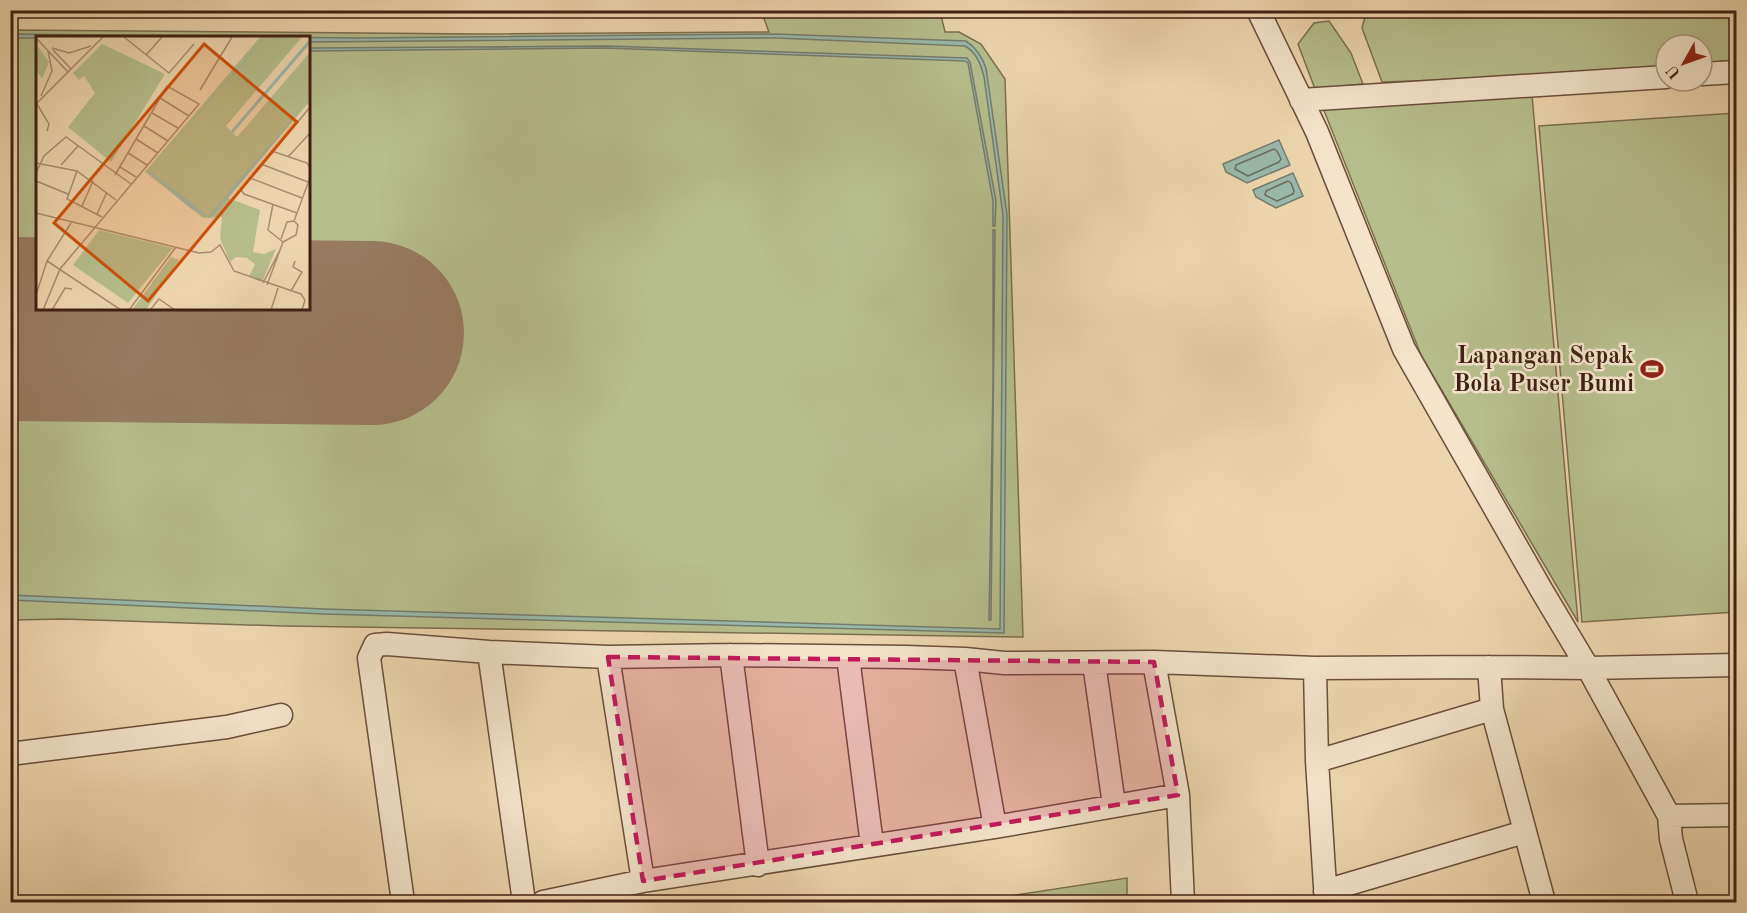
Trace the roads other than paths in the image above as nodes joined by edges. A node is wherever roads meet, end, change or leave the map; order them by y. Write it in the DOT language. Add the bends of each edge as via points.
graph roads {
  1 [pos="1258,10"];
  2 [pos="1737,72"];
  3 [pos="1714,73"];
  4 [pos="1654,78"];
  5 [pos="1301,100"];
  6 [pos="489,652"];
  7 [pos="731,655"];
  8 [pos="608,657"];
  9 [pos="848,657"];
  10 [pos="965,659"];
  11 [pos="1154,662"];
  12 [pos="1094,663"];
  13 [pos="1737,665"];
  14 [pos="1489,667"];
  15 [pos="1315,668"];
  16 [pos="1588,668"];
  17 [pos="1492,709"];
  18 [pos="281,715"];
  19 [pos="10,754"];
  20 [pos="1317,761"];
  21 [pos="1178,795"];
  22 [pos="1114,805"];
  23 [pos="1737,815"];
  24 [pos="1669,816"];
  25 [pos="995,827"];
  26 [pos="1514,835"];
  27 [pos="872,845"];
  28 [pos="759,865"];
  29 [pos="643,881"];
  30 [pos="1325,897"];
  31 [pos="404,903"];
  32 [pos="524,903"];
  33 [pos="543,903"];
  34 [pos="1183,903"];
  35 [pos="1544,903"];
  36 [pos="1687,903"];
  1 -- 5 [label="street"];
  2 -- 3 [label="street"];
  4 -- 5 [label="street"];
  5 -- 16 [label="street" via="1404,349"];
  6 -- 8 [label="street"];
  6 -- 31 [label="street" via="387,644 375,645 369,658"];
  6 -- 32 [label="street"];
  7 -- 8 [label="street"];
  7 -- 9 [label="street"];
  7 -- 28 [label="street"];
  8 -- 29 [label="street"];
  9 -- 10 [label="street"];
  9 -- 27 [label="street"];
  10 -- 12 [label="street"];
  10 -- 25 [label="street"];
  11 -- 12 [label="street"];
  11 -- 15 [label="street"];
  11 -- 21 [label="street"];
  12 -- 22 [label="street"];
  13 -- 16 [label="street"];
  14 -- 15 [label="street"];
  14 -- 16 [label="street"];
  14 -- 17 [label="street"];
  15 -- 20 [label="street"];
  16 -- 24 [label="street"];
  17 -- 20 [label="street"];
  17 -- 35 [label="street"];
  18 -- 19 [label="street" via="227,727"];
  20 -- 30 [label="street"];
  21 -- 22 [label="street"];
  21 -- 34 [label="street"];
  22 -- 25 [label="street"];
  23 -- 24 [label="street"];
  24 -- 36 [label="street"];
  25 -- 27 [label="street"];
  26 -- 30 [label="street"];
  27 -- 28 [label="street"];
  28 -- 29 [label="street"];
  29 -- 33 [label="street"];
}
